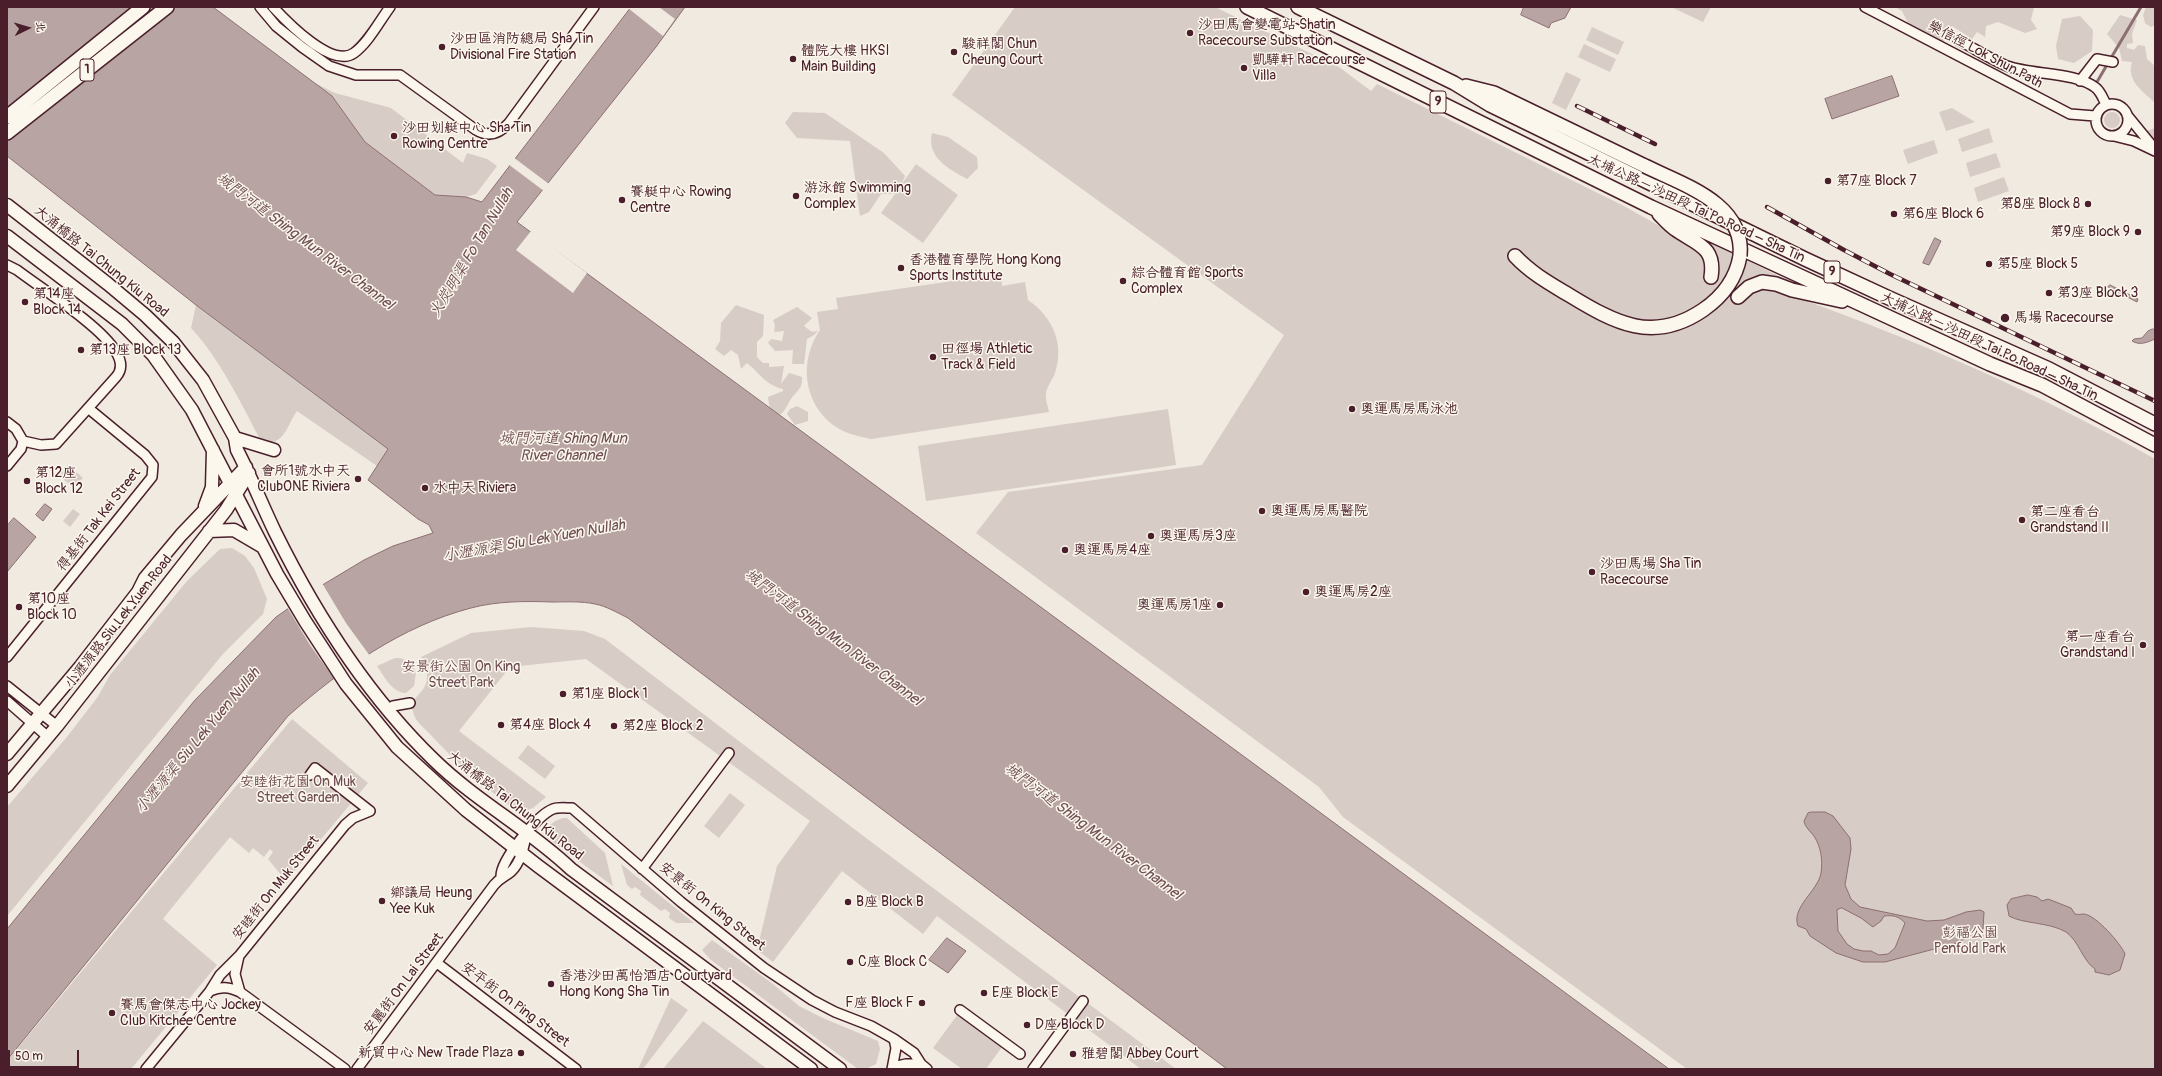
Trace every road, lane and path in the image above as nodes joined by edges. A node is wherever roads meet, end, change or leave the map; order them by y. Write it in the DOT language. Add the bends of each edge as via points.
graph roads {
  1 [pos="143,7"];
  2 [pos="167,7"];
  3 [pos="260,7"];
  4 [pos="273,7"];
  5 [pos="390,7"];
  6 [pos="594,7"];
  7 [pos="1247,7"];
  8 [pos="1298,7"];
  9 [pos="1865,7"];
  10 [pos="1958,40"];
  11 [pos="2113,62"];
  12 [pos="2080,80"];
  13 [pos="1454,83"];
  14 [pos="2106,104"];
  15 [pos="2127,115"];
  16 [pos="2095,116"];
  17 [pos="7,117"];
  18 [pos="7,133"];
  19 [pos="2114,136"];
  20 [pos="2155,150"];
  21 [pos="7,205"];
  22 [pos="1651,207"];
  23 [pos="7,236"];
  24 [pos="1515,256"];
  25 [pos="7,265"];
  26 [pos="1711,277"];
  27 [pos="1738,297"];
  28 [pos="1859,305"];
  29 [pos="88,408"];
  30 [pos="7,422"];
  31 [pos="2155,424"];
  32 [pos="235,438"];
  33 [pos="23,441"];
  34 [pos="2155,444"];
  35 [pos="213,448"];
  36 [pos="274,450"];
  37 [pos="7,466"];
  38 [pos="248,470"];
  39 [pos="231,481"];
  40 [pos="237,494"];
  41 [pos="204,509"];
  42 [pos="209,530"];
  43 [pos="264,547"];
  44 [pos="7,657"];
  45 [pos="7,686"];
  46 [pos="7,701"];
  47 [pos="410,703"];
  48 [pos="388,710"];
  49 [pos="37,718"];
  50 [pos="57,726"];
  51 [pos="48,737"];
  52 [pos="729,753"];
  53 [pos="7,754"];
  54 [pos="310,776"];
  55 [pos="7,786"];
  56 [pos="526,834"];
  57 [pos="519,851"];
  58 [pos="642,869"];
  59 [pos="239,956"];
  60 [pos="437,963"];
  61 [pos="210,991"];
  62 [pos="240,992"];
  63 [pos="1083,1000"];
  64 [pos="960,1010"];
  65 [pos="894,1039"];
  66 [pos="1020,1054"];
  67 [pos="924,1067"];
  68 [pos="893,1068"];
  69 [pos="146,1069"];
  70 [pos="345,1069"];
  71 [pos="358,1069"];
  72 [pos="576,1069"];
  73 [pos="811,1069"];
  74 [pos="840,1069"];
  75 [pos="1033,1069"];
  1 -- 17 [label="highway, 1"];
  2 -- 18 [label="highway, 1"];
  3 -- 6 [label="street" via="276,26 329,66 356,75 400,75 476,130 487,135 499,132 509,123"];
  4 -- 5 [label="street" via="307,39 333,56 344,58 358,50"];
  7 -- 22 [label="highway, 大埔公路－沙田段 Tai Po Road – Sha Tin / 9"];
  8 -- 13 [label="highway, 大埔公路－沙田段 Tai Po Road – Sha Tin / 9"];
  9 -- 16 [label="street, 樂信徑 Lok Shun Path" via="2070,114"];
  10 -- 12 [label="street, 樂信徑 Lok Shun Path" via="2006,65 2024,71"];
  11 -- 12 [label="street" via="2097,59"];
  12 -- 14 [label="street, 樂信徑 Lok Shun Path" via="2098,90"];
  13 -- 24 [label="highway, bridge" via="1494,93 1699,193 1726,212 1734,224 1740,244 1737,270 1728,286 1714,302 1697,314 1659,327 1616,322 1532,273"];
  13 -- 31 [label="highway, 大埔公路－沙田段 Tai Po Road – Sha Tin / 9" via="1490,105 1805,259 2034,362"];
  14 -- 15 [label="street" via="2121,106"];
  14 -- 16 [label="street"];
  15 -- 19 [label="street" via="2126,129"];
  15 -- 20 [label="street"];
  16 -- 19 [label="street" via="2099,131"];
  19 -- 20 [label="street"];
  21 -- 32 [label="main road, 大涌橋路 Tai Chung Kiu Road" via="145,314 173,342 203,380"];
  22 -- 26 [label="highway" via="1674,228 1705,247 1711,256"];
  22 -- 28 [label="highway, 大埔公路－沙田段 Tai Po Road – Sha Tin / 9" via="1841,294"];
  23 -- 35 [label="main road" via="138,338 180,391"];
  25 -- 29 [label="street" via="91,326 117,352 121,363 119,374"];
  27 -- 28 [label="highway" via="1749,286 1762,282"];
  28 -- 34 [label="highway, 大埔公路－沙田段 Tai Po Road – Sha Tin / 9" via="2042,385"];
  29 -- 33 [label="street" via="56,444 41,445"];
  29 -- 44 [label="street, 得基街 Tak Kei Street" via="145,454 152,462 153,474 149,483"];
  30 -- 33 [label="street" via="16,429"];
  32 -- 36 [label="main road"];
  32 -- 38 [label="main road, 大涌橋路 Tai Chung Kiu Road"];
  33 -- 37 [label="street" via="21,449"];
  35 -- 39 [label="main road"];
  35 -- 41 [label="main road" via="212,487"];
  38 -- 39 [label="main road"];
  38 -- 40 [label="main road, 小瀝源路 Siu Lek Yuen Road"];
  38 -- 48 [label="main road, 大涌橋路 Tai Chung Kiu Road" via="274,530 302,583 331,632"];
  39 -- 40 [label="main road"];
  39 -- 41 [label="main road, 小瀝源路 Siu Lek Yuen Road"];
  40 -- 42 [label="main road, 小瀝源路 Siu Lek Yuen Road"];
  40 -- 43 [label="main road"];
  41 -- 49 [label="main road, 小瀝源路 Siu Lek Yuen Road" via="146,578 138,592"];
  42 -- 43 [label="main road" via="234,530"];
  42 -- 50 [label="main road, 小瀝源路 Siu Lek Yuen Road"];
  43 -- 57 [label="main road" via="288,593 346,684 397,747 466,810"];
  45 -- 49 [label="street"];
  46 -- 49 [label="street"];
  47 -- 48 [label="street" via="393,706"];
  48 -- 56 [label="main road, 大涌橋路 Tai Chung Kiu Road" via="460,784"];
  49 -- 50 [label="street"];
  49 -- 51 [label="street"];
  49 -- 53 [label="main road, 小瀝源路 Siu Lek Yuen Road"];
  50 -- 51 [label="main road, 小瀝源路 Siu Lek Yuen Road"];
  51 -- 55 [label="main road, 小瀝源路 Siu Lek Yuen Road"];
  52 -- 58 [label="street"];
  54 -- 59 [label="street, 安睦街 On Muk Street" via="315,768 370,811 345,824"];
  56 -- 57 [label="street, 安麗街 On Lai Street"];
  56 -- 58 [label="street, 安景街 On King Street" via="540,818 553,809 572,808"];
  56 -- 74 [label="main road, 大涌橋路 Tai Chung Kiu Road"];
  57 -- 60 [label="street, 安麗街 On Lai Street" via="501,869 501,876"];
  57 -- 73 [label="main road"];
  58 -- 65 [label="street, 安景街 On King Street" via="741,950 812,1000"];
  59 -- 61 [label="street, 安睦街 On Muk Street"];
  59 -- 62 [label="street" via="235,974"];
  60 -- 71 [label="street, 安麗街 On Lai Street"];
  60 -- 72 [label="street, 安平街 On Ping Street"];
  61 -- 62 [label="street" via="221,987"];
  61 -- 69 [label="street, 安睦街 On Muk Street"];
  62 -- 70 [label="street"];
  63 -- 75 [label="street"];
  64 -- 66 [label="street"];
  65 -- 67 [label="street, 安景街 On King Street" via="914,1053"];
  65 -- 68 [label="street, 安景街 On King Street" via="896,1048"];
  67 -- 68 [label="street, 安景街 On King Street" via="906,1064"];
}
